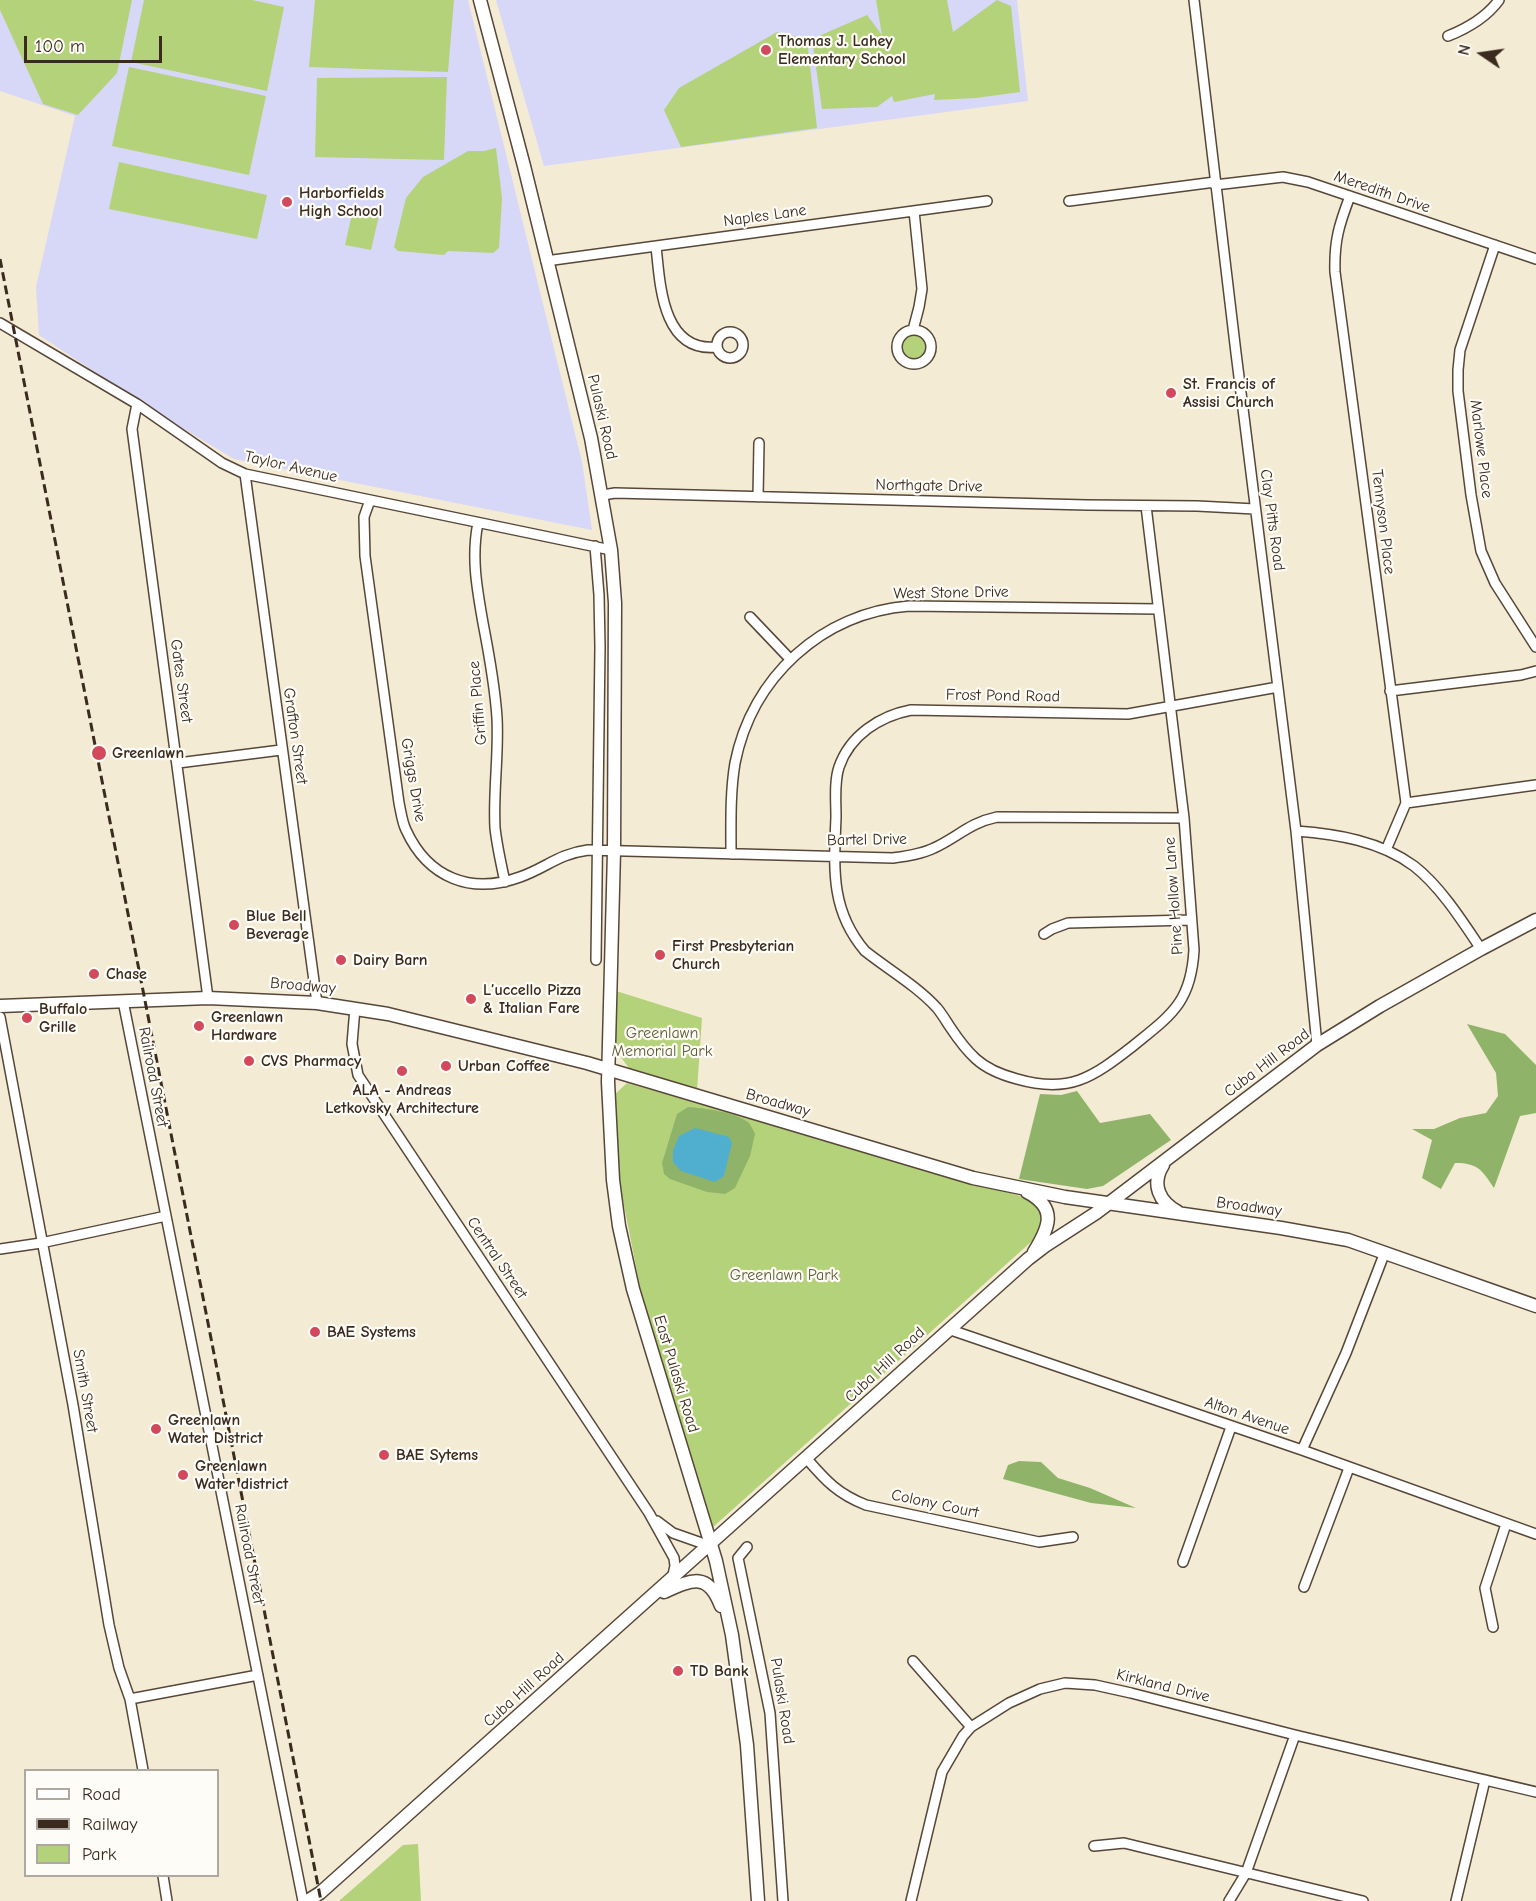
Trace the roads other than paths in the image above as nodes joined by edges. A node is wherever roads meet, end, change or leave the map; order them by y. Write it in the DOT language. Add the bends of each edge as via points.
graph roads {
  1 [pos="480,0"];
  2 [pos="1194,0"];
  3 [pos="1498,0"];
  4 [pos="1448,36"];
  5 [pos="1215,184"];
  6 [pos="1350,196"];
  7 [pos="987,201"];
  8 [pos="1069,201"];
  9 [pos="914,211"];
  10 [pos="1495,245"];
  11 [pos="656,246"];
  12 [pos="1536,260"];
  13 [pos="546,261"];
  14 [pos="0,323"];
  15 [pos="913,330"];
  16 [pos="717,347"];
  17 [pos="137,404"];
  18 [pos="759,443"];
  19 [pos="245,474"];
  20 [pos="603,495"];
  21 [pos="758,497"];
  22 [pos="370,500"];
  23 [pos="1146,506"];
  24 [pos="1255,509"];
  25 [pos="478,523"];
  26 [pos="595,546"];
  27 [pos="611,550"];
  28 [pos="1158,609"];
  29 [pos="750,617"];
  30 [pos="1536,647"];
  31 [pos="790,659"];
  32 [pos="1536,671"];
  33 [pos="1278,687"];
  34 [pos="1389,691"];
  35 [pos="1172,708"];
  36 [pos="281,750"];
  37 [pos="177,763"];
  38 [pos="1536,785"];
  39 [pos="1406,804"];
  40 [pos="1184,818"];
  41 [pos="1296,831"];
  42 [pos="1386,850"];
  43 [pos="596,851"];
  44 [pos="614,851"];
  45 [pos="730,854"];
  46 [pos="834,857"];
  47 [pos="505,882"];
  48 [pos="1191,920"];
  49 [pos="1536,920"];
  50 [pos="1044,934"];
  51 [pos="1481,949"];
  52 [pos="596,960"];
  53 [pos="208,998"];
  54 [pos="123,1001"];
  55 [pos="317,1003"];
  56 [pos="0,1006"];
  57 [pos="354,1008"];
  58 [pos="0,1017"];
  59 [pos="1317,1045"];
  60 [pos="608,1069"];
  61 [pos="1167,1160"];
  62 [pos="1010,1185"];
  63 [pos="1108,1204"];
  64 [pos="1187,1215"];
  65 [pos="166,1216"];
  66 [pos="41,1243"];
  67 [pos="0,1249"];
  68 [pos="1385,1252"];
  69 [pos="1029,1259"];
  70 [pos="1536,1306"];
  71 [pos="948,1329"];
  72 [pos="1231,1427"];
  73 [pos="1302,1450"];
  74 [pos="807,1459"];
  75 [pos="1349,1468"];
  76 [pos="649,1513"];
  77 [pos="1506,1524"];
  78 [pos="1536,1534"];
  79 [pos="1073,1537"];
  80 [pos="710,1546"];
  81 [pos="747,1547"];
  82 [pos="1183,1562"];
  83 [pos="672,1580"];
  84 [pos="1304,1587"];
  85 [pos="654,1596"];
  86 [pos="1493,1627"];
  87 [pos="732,1635"];
  88 [pos="913,1661"];
  89 [pos="258,1675"];
  90 [pos="130,1699"];
  91 [pos="971,1727"];
  92 [pos="1295,1735"];
  93 [pos="143,1769"];
  94 [pos="1485,1780"];
  95 [pos="1536,1792"];
  96 [pos="1094,1846"];
  97 [pos="1246,1873"];
  98 [pos="163,1877"];
  99 [pos="167,1901"];
  100 [pos="305,1901"];
  101 [pos="758,1901"];
  102 [pos="783,1901"];
  103 [pos="911,1901"];
  104 [pos="1229,1901"];
  105 [pos="1363,1901"];
  106 [pos="1456,1901"];
  1 -- 13 [label="main road, Pulaski Road"];
  2 -- 5 [label="street, Clay Pitts Road"];
  3 -- 4 [label="street" via="1479,20"];
  5 -- 6 [label="street, Meredith Drive" via="1283,177"];
  5 -- 8 [label="street, Meredith Drive"];
  5 -- 24 [label="street, Clay Pitts Road"];
  6 -- 10 [label="street, Meredith Drive"];
  6 -- 34 [label="street, Tennyson Place" via="1334,246 1335,272"];
  7 -- 9 [label="street, Naples Lane"];
  9 -- 11 [label="street, Naples Lane"];
  9 -- 15 [label="street" via="921,289"];
  10 -- 12 [label="street, Meredith Drive"];
  10 -- 30 [label="street, Marlowe Place" via="1460,350 1458,391 1481,551 1495,583"];
  11 -- 13 [label="street, Naples Lane"];
  11 -- 16 [label="street" via="662,300 671,322 695,345"];
  13 -- 20 [label="main road, Pulaski Road"];
  14 -- 17 [label="street, Taylor Avenue"];
  17 -- 19 [label="street, Taylor Avenue" via="222,463"];
  17 -- 37 [label="street, Gates Street" via="132,429"];
  18 -- 21 [label="street"];
  19 -- 22 [label="street, Taylor Avenue"];
  19 -- 36 [label="street, Grafton Street"];
  20 -- 21 [label="street, Northgate Drive"];
  20 -- 27 [label="main road, Pulaski Road"];
  21 -- 23 [label="street, Northgate Drive"];
  22 -- 25 [label="street, Taylor Avenue"];
  22 -- 47 [label="street, Griggs Drive" via="364,517 365,556 405,828 420,854 436,870 459,881"];
  23 -- 24 [label="street, Northgate Drive"];
  23 -- 28 [label="street, Pine Hollow Lane"];
  24 -- 33 [label="street, Clay Pitts Road"];
  25 -- 26 [label="street, Taylor Avenue"];
  25 -- 47 [label="street, Griffin Place" via="475,567 494,681 495,825"];
  26 -- 27 [label="street, Taylor Avenue"];
  26 -- 43 [label="street" via="600,647"];
  27 -- 44 [label="main road, Pulaski Road" via="615,603"];
  28 -- 31 [label="street, West Stone Drive" via="888,608 840,624"];
  28 -- 35 [label="street, Pine Hollow Lane"];
  29 -- 31 [label="street"];
  31 -- 45 [label="street, West Stone Drive" via="759,698 740,743 735,764"];
  32 -- 34 [label="street"];
  33 -- 35 [label="street, Frost Pond Road"];
  33 -- 41 [label="street, Clay Pitts Road"];
  34 -- 39 [label="street, Tennyson Place"];
  35 -- 40 [label="street, Pine Hollow Lane"];
  35 -- 46 [label="street, Frost Pond Road" via="1128,714 911,710 891,714 856,740 839,767"];
  36 -- 37 [label="street"];
  36 -- 55 [label="street, Grafton Street"];
  37 -- 53 [label="street, Gates Street"];
  38 -- 39 [label="street"];
  39 -- 42 [label="street"];
  40 -- 46 [label="street, Bartel Drive" via="997,817 975,824 934,849 915,854 893,858"];
  40 -- 48 [label="street, Pine Hollow Lane"];
  41 -- 42 [label="street" via="1330,834"];
  41 -- 59 [label="street, Clay Pitts Road"];
  42 -- 51 [label="street" via="1415,867 1428,880 1457,912"];
  43 -- 44 [label="street, Griggs Drive"];
  43 -- 47 [label="street, Griggs Drive" via="564,855"];
  43 -- 52 [label="street"];
  44 -- 45 [label="street, Bartel Drive"];
  44 -- 60 [label="main road, East Pulaski Road"];
  45 -- 46 [label="street, Bartel Drive"];
  46 -- 48 [label="street, Pine Hollow Lane" via="836,894 855,940 938,1009 978,1061 1001,1075 1027,1082 1051,1086 1084,1079 1166,1019 1182,1000 1193,969"];
  48 -- 50 [label="street" via="1068,923"];
  49 -- 51 [label="main road, Cuba Hill Road"];
  51 -- 59 [label="main road, Cuba Hill Road"];
  53 -- 54 [label="main road, Broadway"];
  53 -- 55 [label="main road, Broadway"];
  54 -- 56 [label="main road, Broadway"];
  54 -- 65 [label="street, Railroad Street"];
  55 -- 57 [label="main road, Broadway"];
  57 -- 60 [label="main road, Broadway"];
  57 -- 76 [label="street, Central Street" via="352,1044 365,1087"];
  58 -- 66 [label="street, Smith Street"];
  59 -- 61 [label="main road, Cuba Hill Road"];
  60 -- 62 [label="main road, Broadway"];
  60 -- 80 [label="main road, East Pulaski Road" via="611,1159 625,1255"];
  61 -- 63 [label="main road, Cuba Hill Road"];
  61 -- 64 [label="main road" via="1158,1175 1157,1190 1168,1206"];
  62 -- 63 [label="main road, Broadway"];
  62 -- 69 [label="main road" via="1036,1197 1047,1211 1045,1234"];
  63 -- 64 [label="main road, Broadway"];
  63 -- 69 [label="main road, Cuba Hill Road"];
  64 -- 68 [label="main road, Broadway" via="1348,1240"];
  65 -- 66 [label="street"];
  65 -- 89 [label="street, Railroad Street"];
  66 -- 67 [label="street"];
  66 -- 90 [label="street, Smith Street" via="110,1625"];
  68 -- 70 [label="main road, Broadway"];
  68 -- 73 [label="street" via="1346,1353"];
  69 -- 71 [label="main road, Cuba Hill Road"];
  71 -- 72 [label="street, Alton Avenue"];
  71 -- 74 [label="main road, Cuba Hill Road"];
  72 -- 73 [label="street, Alton Avenue"];
  72 -- 82 [label="street"];
  73 -- 75 [label="street, Alton Avenue"];
  74 -- 79 [label="street, Colony Court" via="832,1487 866,1505 1039,1542"];
  74 -- 80 [label="main road, Cuba Hill Road"];
  75 -- 77 [label="street, Alton Avenue"];
  75 -- 84 [label="street"];
  76 -- 80 [label="street, Central Street" via="673,1533"];
  76 -- 83 [label="street, Central Street" via="674,1558"];
  77 -- 78 [label="street, Alton Avenue"];
  77 -- 86 [label="street" via="1485,1588"];
  80 -- 83 [label="main road, Cuba Hill Road"];
  80 -- 87 [label="main road, East Pulaski Road"];
  81 -- 102 [label="street, Pulaski Road" via="738,1558 770,1713"];
  83 -- 85 [label="main road, Cuba Hill Road"];
  85 -- 87 [label="main road" via="687,1581 701,1581 718,1599"];
  85 -- 100 [label="main road, Cuba Hill Road" via="320,1893"];
  87 -- 101 [label="main road, East Pulaski Road" via="747,1745"];
  88 -- 91 [label="street"];
  89 -- 90 [label="street"];
  89 -- 100 [label="street, Railroad Street"];
  90 -- 93 [label="street, Smith Street"];
  91 -- 92 [label="street, Kirkland Drive" via="1009,1703 1065,1683 1131,1693"];
  91 -- 103 [label="street, Kirkland Drive" via="942,1772"];
  92 -- 94 [label="street, Kirkland Drive"];
  92 -- 97 [label="street"];
  94 -- 95 [label="street, Kirkland Drive"];
  94 -- 106 [label="street"];
  96 -- 97 [label="street" via="1124,1843"];
  97 -- 104 [label="street"];
  97 -- 105 [label="street"];
  98 -- 99 [label="street"];
}
